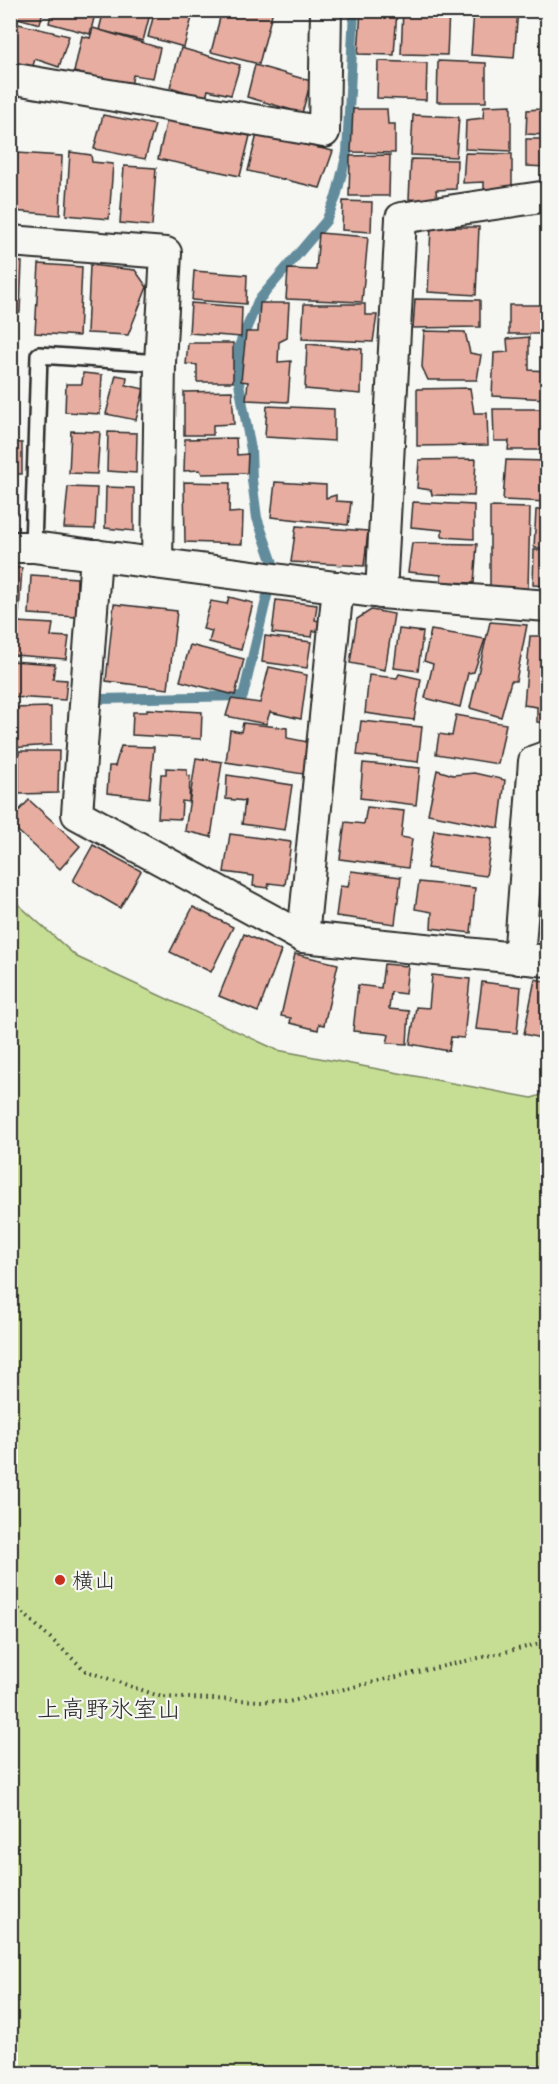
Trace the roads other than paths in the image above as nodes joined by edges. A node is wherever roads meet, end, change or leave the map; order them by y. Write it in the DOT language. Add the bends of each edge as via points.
graph roads {
  1 [pos="326,10"];
  2 [pos="10,78"];
  3 [pos="548,196"];
  4 [pos="10,241"];
  5 [pos="160,363"];
  6 [pos="22,547"];
  7 [pos="96,555"];
  8 [pos="157,564"];
  9 [pos="338,587"];
  10 [pos="381,593"];
  11 [pos="548,606"];
  12 [pos="548,756"];
  13 [pos="303,937"];
  14 [pos="533,960"];
  1 -- 2 [label="street" via="324,132"];
  3 -- 10 [label="street" via="401,218"];
  4 -- 5 [label="street" via="166,253"];
  5 -- 6 [label="lane" via="39,355"];
  5 -- 8 [label="street"];
  6 -- 7 [label="street"];
  7 -- 8 [label="street"];
  7 -- 13 [label="street" via="77,814"];
  8 -- 9 [label="street"];
  9 -- 10 [label="street"];
  9 -- 13 [label="street"];
  10 -- 11 [label="street"];
  12 -- 14 [label="street" via="534,761"];
  13 -- 14 [label="street"];
}
